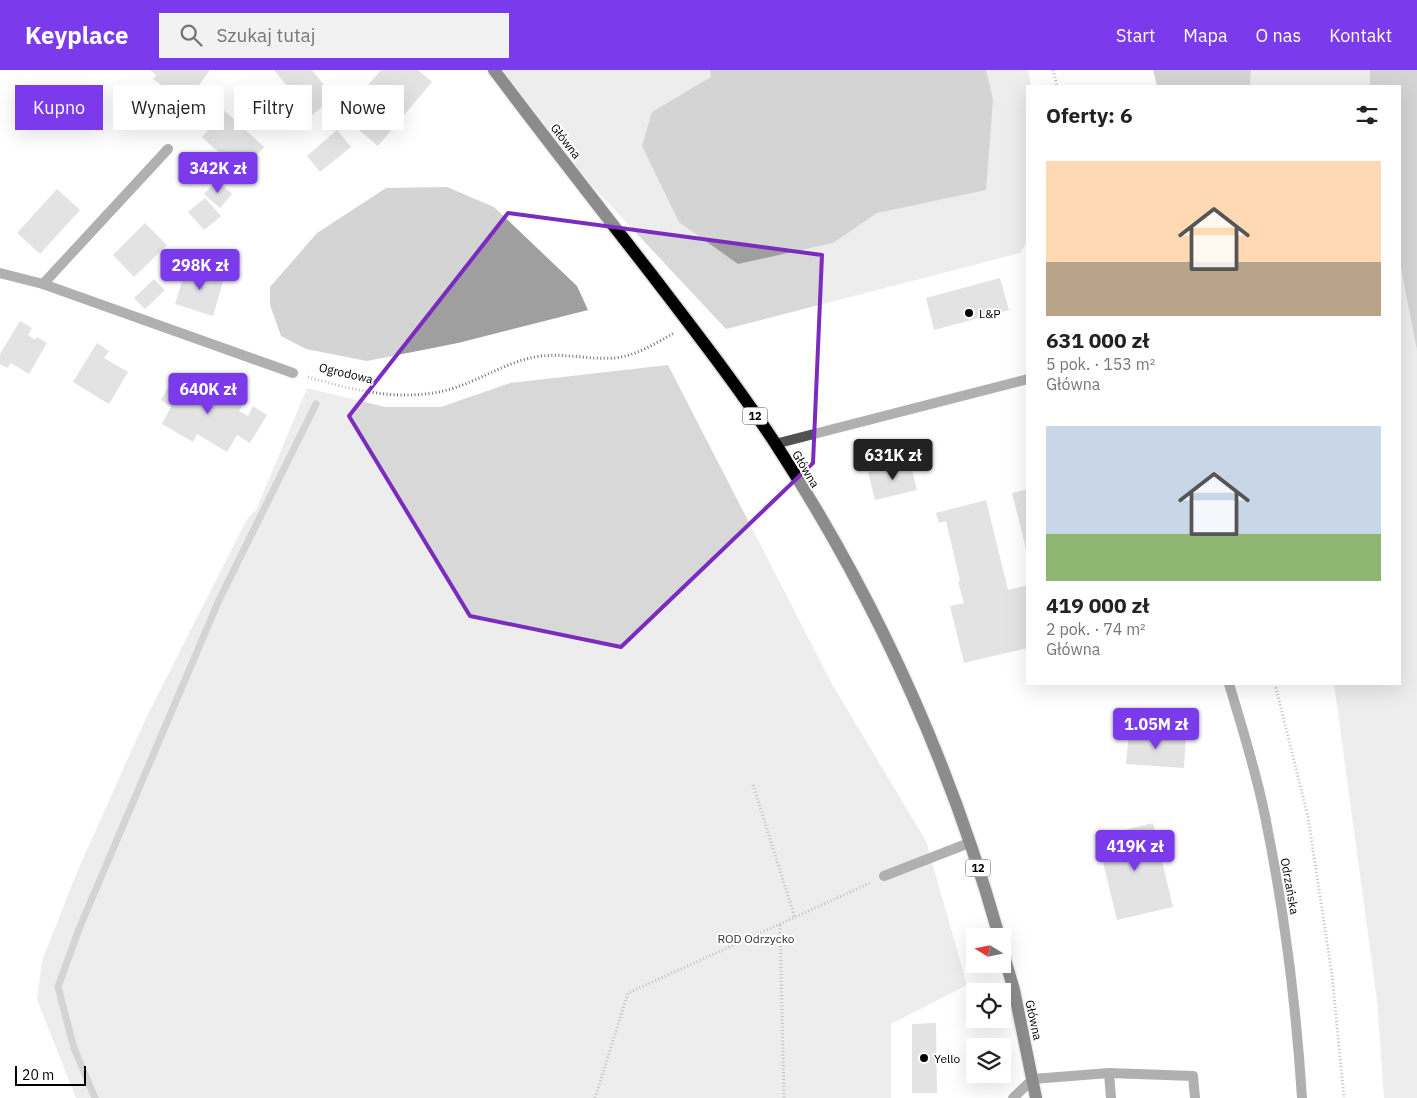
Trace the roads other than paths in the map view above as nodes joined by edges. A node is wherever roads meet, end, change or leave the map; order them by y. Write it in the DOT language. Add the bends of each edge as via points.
graph roads {
  1 [pos="494,70"];
  2 [pos="168,149"];
  3 [pos="0,273"];
  4 [pos="42,284"];
  5 [pos="292,373"];
  6 [pos="1026,380"];
  7 [pos="775,444"];
  8 [pos="1229,685"];
  9 [pos="969,843"];
  10 [pos="884,876"];
  11 [pos="996,928"];
  12 [pos="1008,973"];
  13 [pos="1109,1073"];
  14 [pos="1033,1079"];
  15 [pos="1012,1098"];
  16 [pos="1036,1098"];
  17 [pos="1111,1098"];
  18 [pos="1196,1098"];
  19 [pos="1302,1098"];
  1 -- 7 [label="main road, Główna / 12" via="689,324"];
  2 -- 4 [label="street"];
  3 -- 4 [label="street"];
  4 -- 5 [label="street"];
  6 -- 7 [label="street"];
  7 -- 9 [label="main road, Główna / 12" via="861,590 901,670 955,800"];
  8 -- 19 [label="street, Odrzańska" via="1265,815 1285,924"];
  9 -- 10 [label="street"];
  9 -- 11 [label="main road, Główna / 12"];
  12 -- 14 [label="main road, Główna"];
  13 -- 14 [label="street"];
  13 -- 17 [label="street"];
  13 -- 18 [label="street" via="1193,1076"];
  14 -- 15 [label="street"];
  14 -- 16 [label="main road, Główna"];
}
